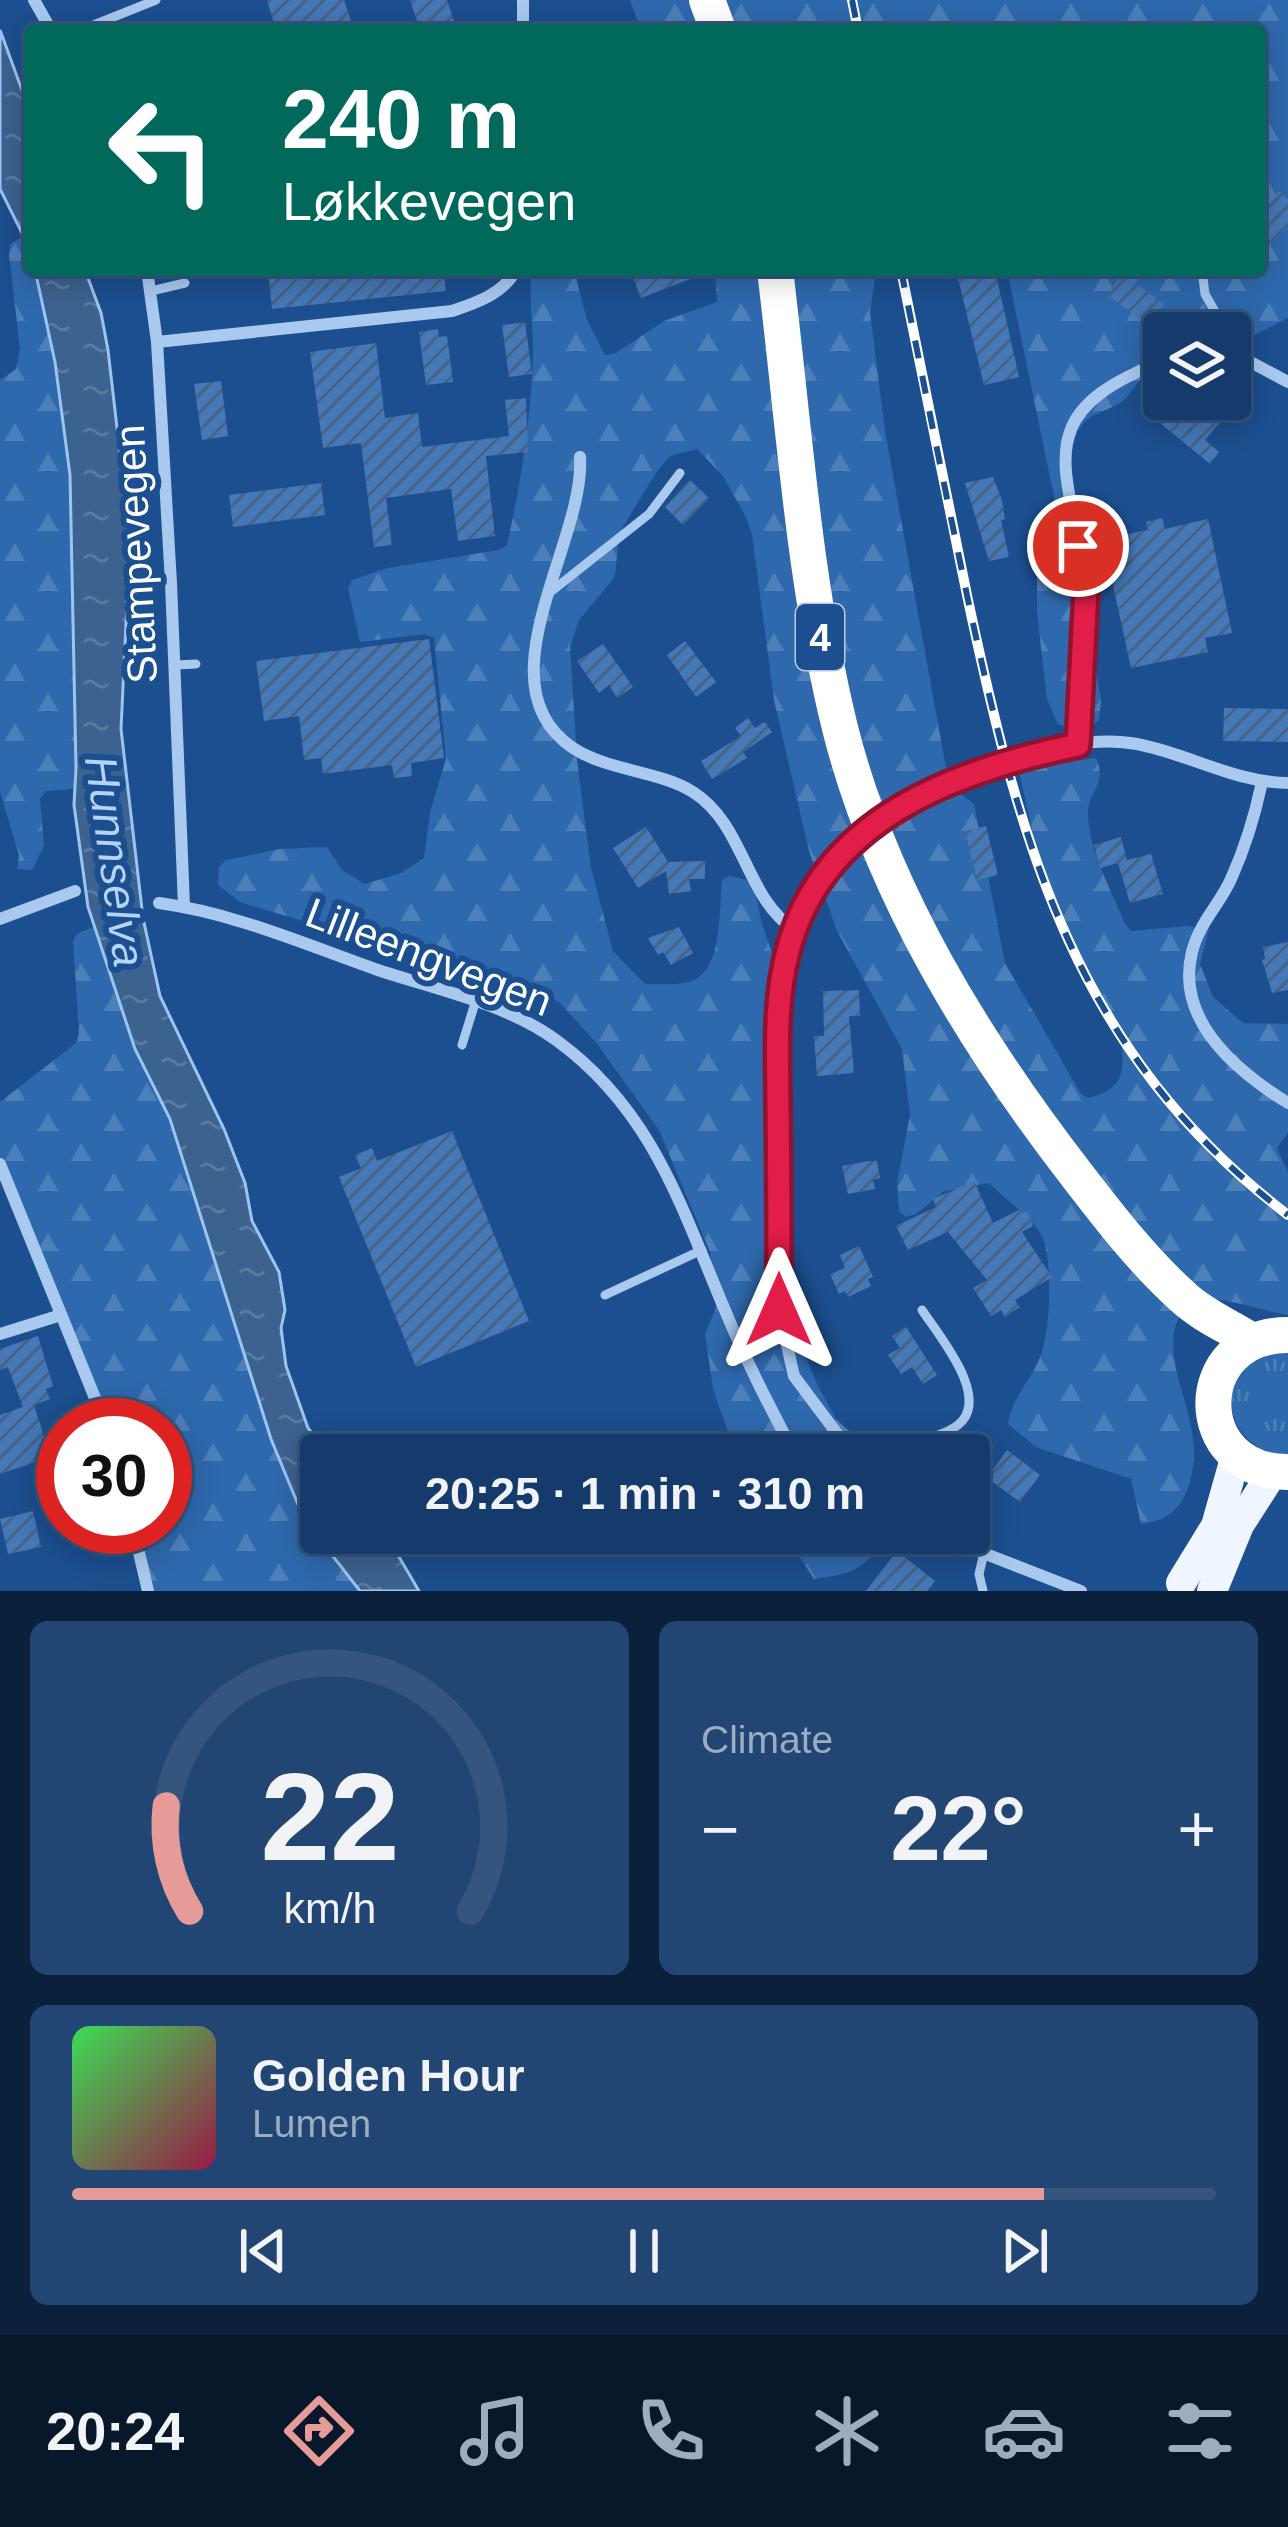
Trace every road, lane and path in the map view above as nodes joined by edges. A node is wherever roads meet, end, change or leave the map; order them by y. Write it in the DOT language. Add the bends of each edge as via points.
graph roads {
  1 [pos="156,0"];
  2 [pos="96,24"];
  3 [pos="148,276"];
  4 [pos="512,276"];
  5 [pos="776,276"];
  6 [pos="1203,276"];
  7 [pos="185,283"];
  8 [pos="151,291"];
  9 [pos="1214,312"];
  10 [pos="157,342"];
  11 [pos="1251,357"];
  12 [pos="1143,369"];
  13 [pos="1288,382"];
  14 [pos="580,458"];
  15 [pos="680,473"];
  16 [pos="544,598"];
  17 [pos="196,664"];
  18 [pos="176,665"];
  19 [pos="1078,745"];
  20 [pos="1262,782"];
  21 [pos="1288,783"];
  22 [pos="75,890"];
  23 [pos="160,903"];
  24 [pos="184,906"];
  25 [pos="0,920"];
  26 [pos="795,930"];
  27 [pos="475,1003"];
  28 [pos="462,1045"];
  29 [pos="1288,1103"];
  30 [pos="0,1164"];
  31 [pos="702,1250"];
  32 [pos="605,1295"];
  33 [pos="1187,1301"];
  34 [pos="922,1310"];
  35 [pos="61,1315"];
  36 [pos="0,1334"];
  37 [pos="1270,1338"];
  38 [pos="1220,1373"];
  39 [pos="95,1398"];
  40 [pos="785,1434"];
  41 [pos="837,1434"];
  42 [pos="939,1434"];
  43 [pos="1236,1456"];
  44 [pos="1281,1472"];
  45 [pos="139,1554"];
  46 [pos="984,1554"];
  47 [pos="987,1554"];
  48 [pos="1189,1589"];
  49 [pos="148,1591"];
  50 [pos="983,1591"];
  51 [pos="1081,1591"];
  1 -- 2 [label="lane"];
  3 -- 8 [label="street, Stampevegen"];
  4 -- 10 [label="street" via="452,311"];
  5 -- 33 [label="highway, 4" via="818,624 841,732 875,833 926,943 1012,1088 1105,1211"];
  6 -- 9 [label="lane"];
  7 -- 8 [label="lane"];
  8 -- 10 [label="street, Stampevegen"];
  10 -- 18 [label="street, Stampevegen"];
  11 -- 13 [label="street"];
  12 -- 19 [label="street" via="1078,411 1063,458 1086,590"];
  14 -- 16 [label="street" via="574,517"];
  15 -- 16 [label="lane" via="650,514"];
  16 -- 26 [label="street" via="535,668 538,705 552,732 577,751 693,791 729,826 773,914"];
  17 -- 18 [label="lane"];
  18 -- 24 [label="street, Stampevegen"];
  19 -- 20 [label="street" via="1134,743"];
  19 -- 26 [label="street, bridge" via="922,794 866,829 812,893"];
  20 -- 21 [label="street"];
  20 -- 29 [label="street" via="1244,848 1193,949 1188,982 1194,1008 1232,1063"];
  22 -- 25 [label="street"];
  23 -- 24 [label="street, Lilleengvegen"];
  24 -- 27 [label="street, Lilleengvegen"];
  26 -- 41 [label="street" via="777,1024 779,1310 794,1376"];
  27 -- 28 [label="lane"];
  27 -- 31 [label="street, Lilleengvegen" via="553,1037 632,1114"];
  30 -- 35 [label="street"];
  31 -- 32 [label="lane"];
  31 -- 40 [label="street, Lilleengvegen"];
  33 -- 37 [label="highway, 4"];
  33 -- 38 [label="highway, 4"];
  34 -- 42 [label="lane" via="970,1396 960,1424"];
  35 -- 36 [label="street"];
  35 -- 39 [label="street"];
  37 -- 38 [label="highway, 4" via="1238,1349"];
  38 -- 43 [label="highway, 4" via="1213,1408"];
  43 -- 44 [label="highway"];
  43 -- 48 [label="main road"];
  44 -- 48 [label="main road"];
  45 -- 49 [label="street"];
  46 -- 50 [label="lane"];
  47 -- 51 [label="street"];
}
